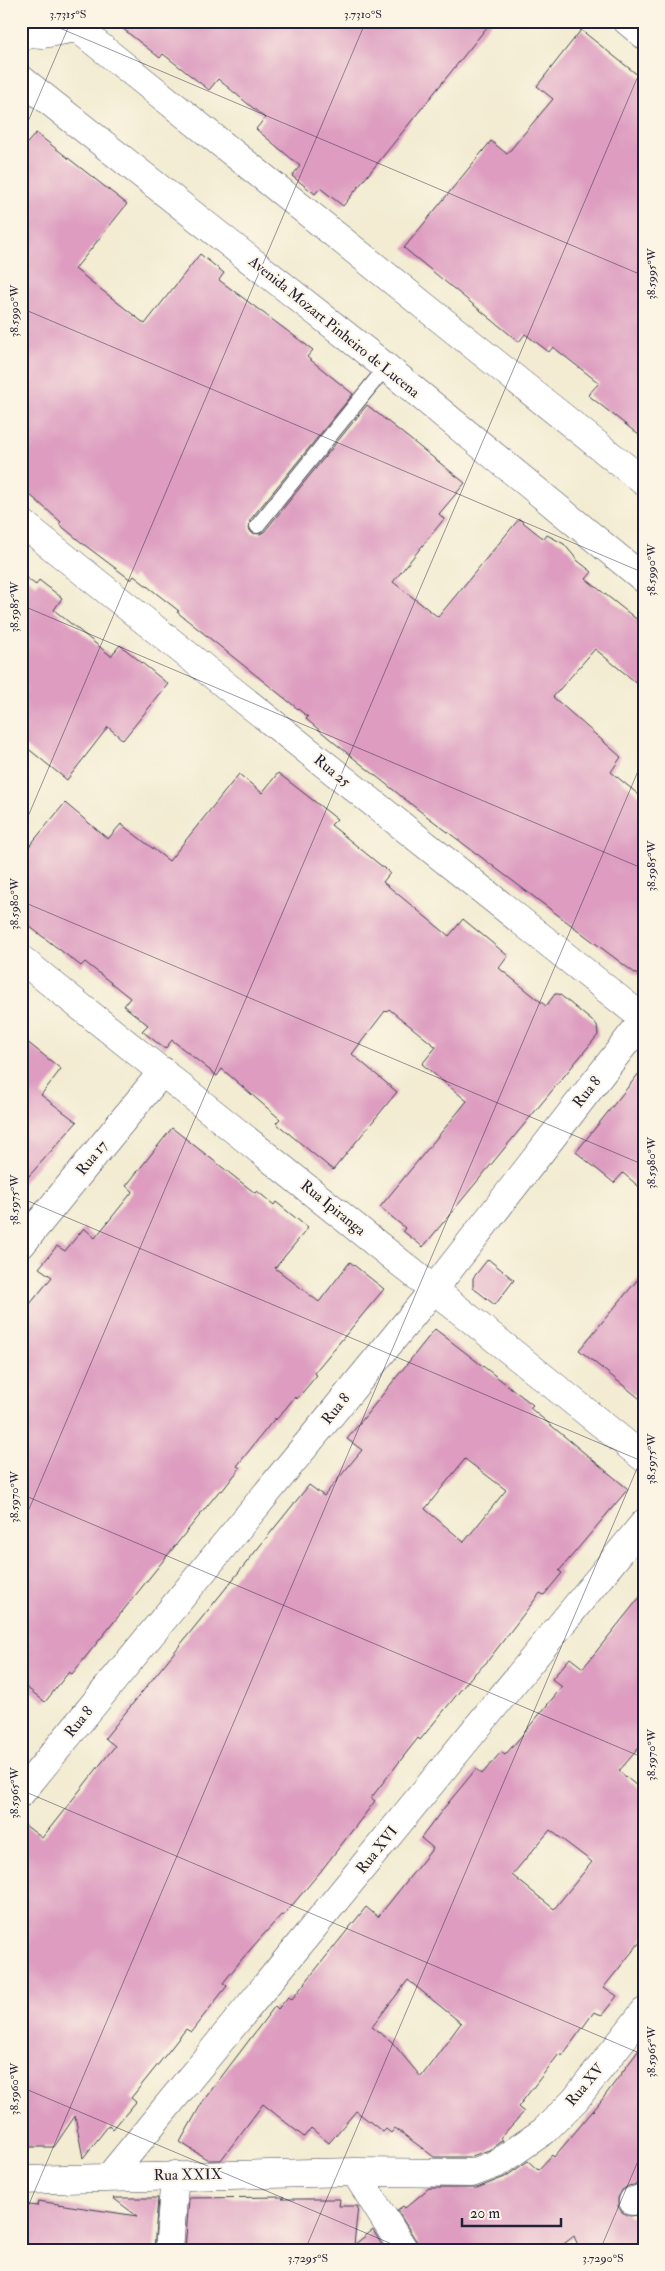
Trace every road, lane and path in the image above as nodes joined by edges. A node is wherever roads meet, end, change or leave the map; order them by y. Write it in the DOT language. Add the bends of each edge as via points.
graph roads {
  1 [pos="627,21"];
  2 [pos="27,31"];
  3 [pos="644,35"];
  4 [pos="21,79"];
  5 [pos="386,367"];
  6 [pos="644,482"];
  7 [pos="21,522"];
  8 [pos="257,526"];
  9 [pos="644,579"];
  10 [pos="21,959"];
  11 [pos="644,1019"];
  12 [pos="163,1071"];
  13 [pos="21,1245"];
  14 [pos="434,1289"];
  15 [pos="644,1458"];
  16 [pos="644,1523"];
  17 [pos="21,1793"];
  18 [pos="644,2012"];
  19 [pos="518,2150"];
  20 [pos="355,2172"];
  21 [pos="175,2175"];
  22 [pos="110,2176"];
  23 [pos="21,2180"];
  24 [pos="169,2250"];
  25 [pos="404,2250"];
  1 -- 3 [label="street"];
  2 -- 6 [label="street" via="43,34 77,28"];
  4 -- 5 [label="street, Avenida Mozart Pinheiro de Lucena"];
  5 -- 8 [label="lane"];
  5 -- 9 [label="street, Avenida Mozart Pinheiro de Lucena"];
  7 -- 11 [label="street, Rua 25"];
  10 -- 12 [label="street, Rua Ipiranga"];
  11 -- 14 [label="street, Rua 8"];
  12 -- 13 [label="street, Rua 17"];
  12 -- 14 [label="street, Rua Ipiranga"];
  14 -- 15 [label="street, Rua Ipiranga"];
  14 -- 17 [label="street, Rua 8"];
  16 -- 22 [label="street, Rua XVI"];
  18 -- 19 [label="street, Rua XV" via="574,2100 544,2131"];
  19 -- 20 [label="street, Rua XXIX" via="496,2164 472,2173"];
  20 -- 21 [label="street, Rua XXIX"];
  20 -- 25 [label="street"];
  21 -- 22 [label="street, Rua XXIX"];
  21 -- 24 [label="street"];
  22 -- 23 [label="street, Rua XXIX"];
}
